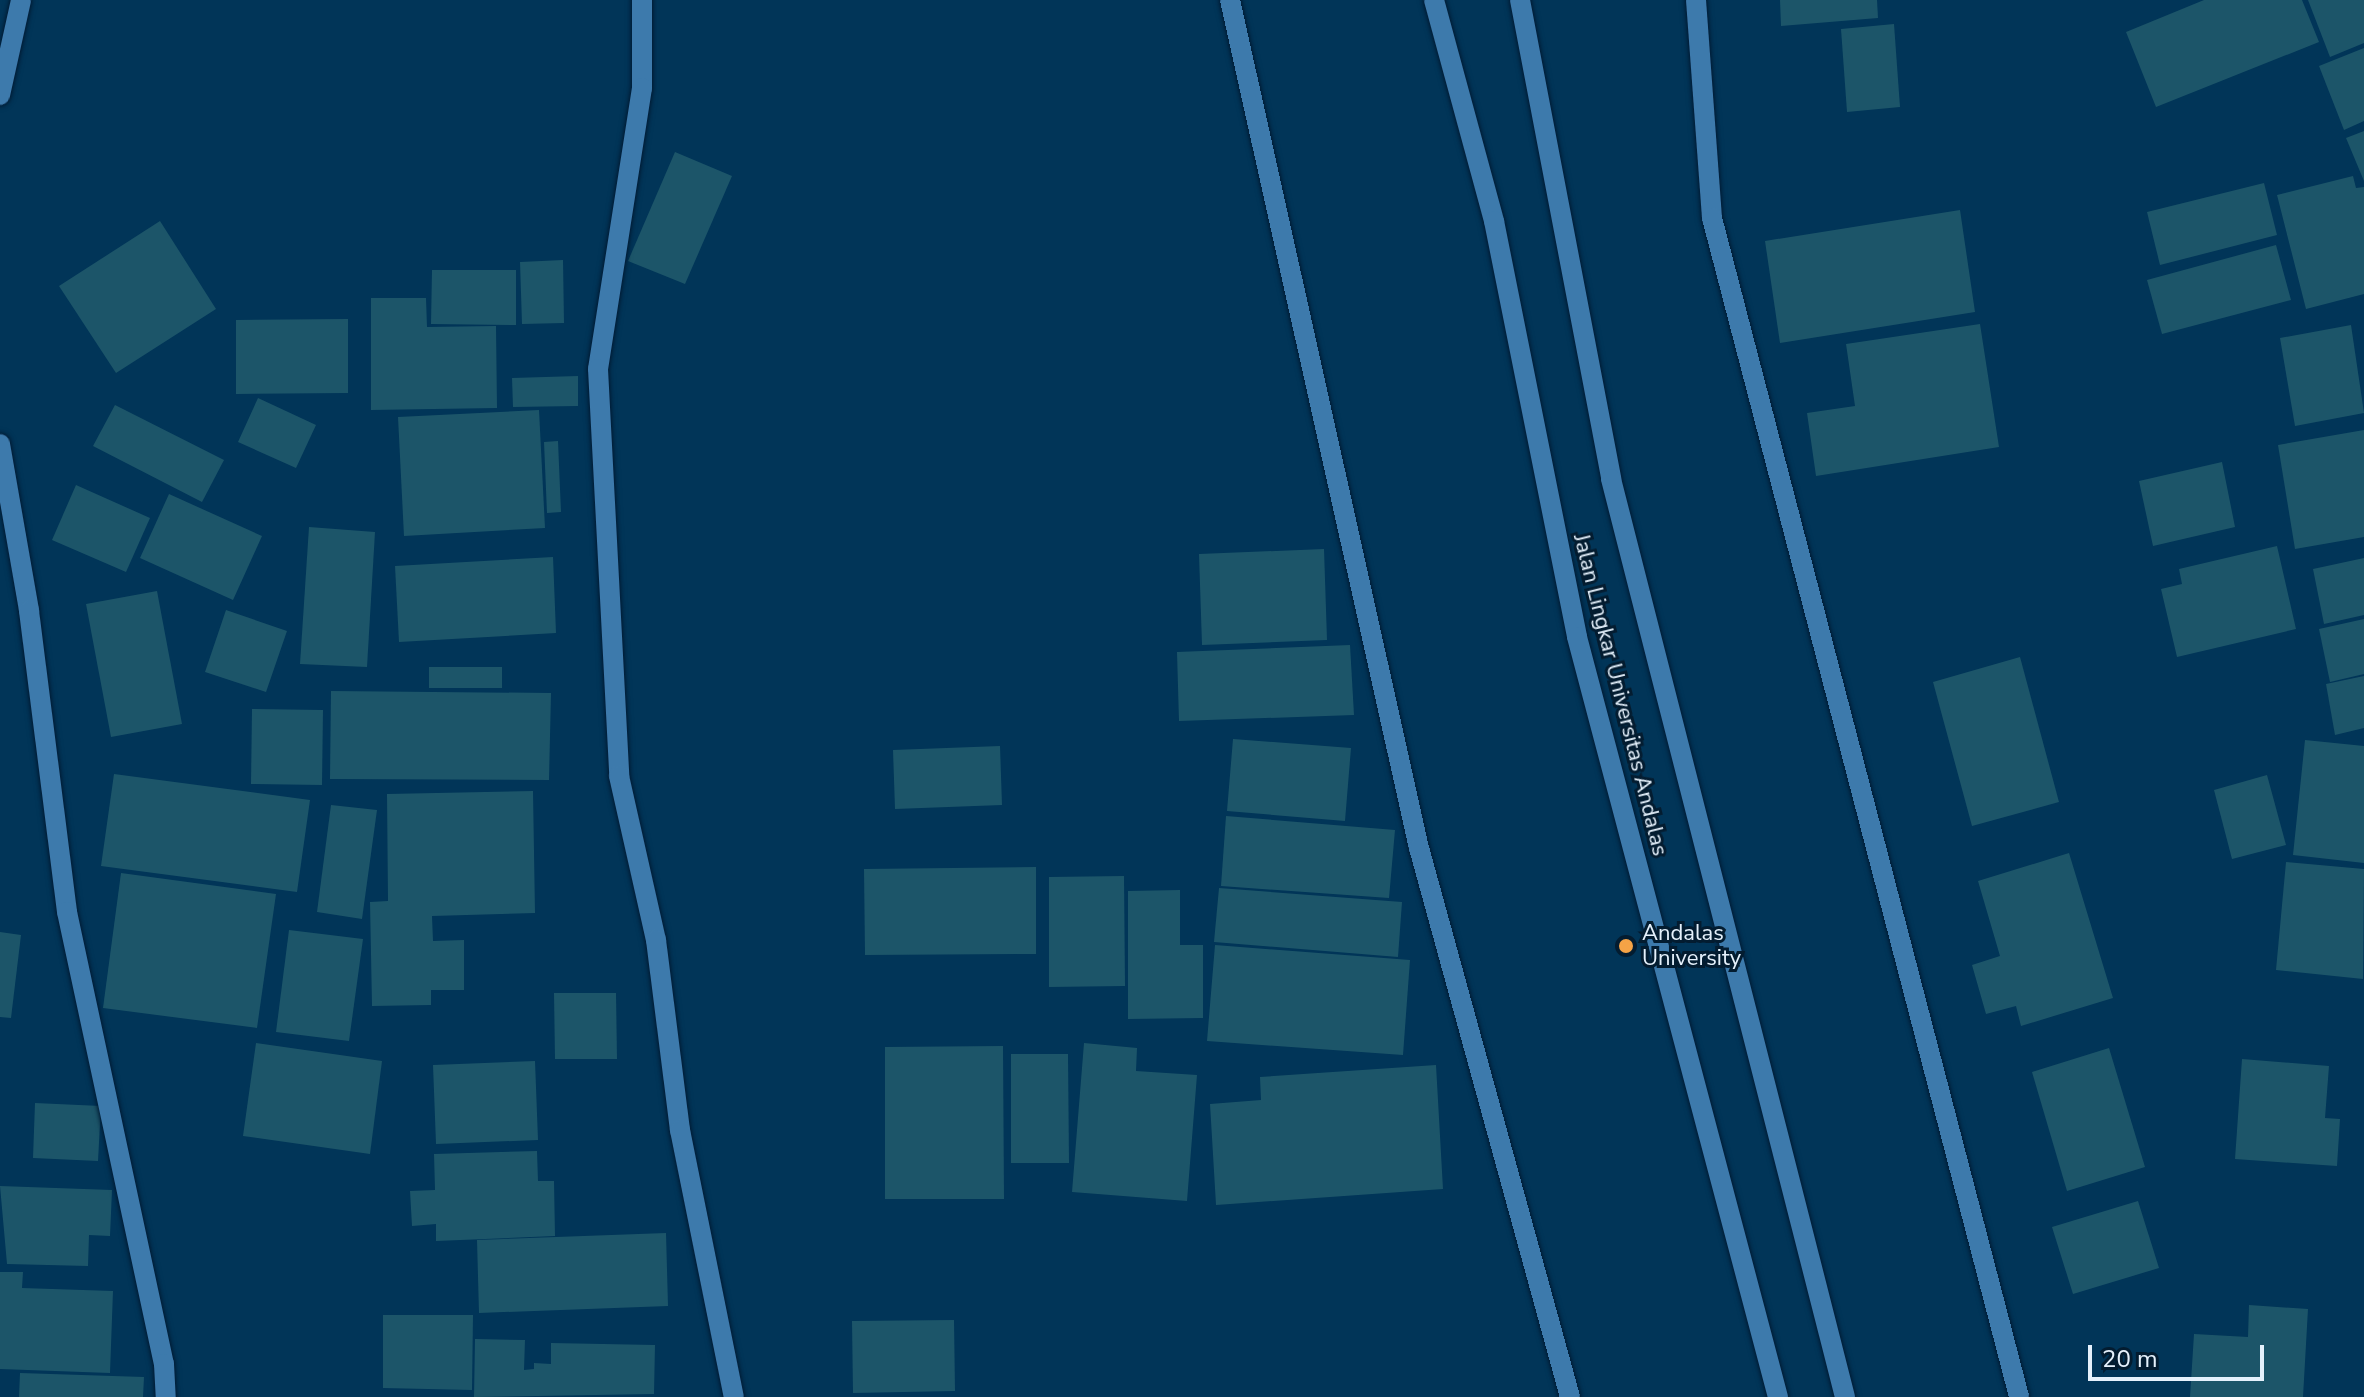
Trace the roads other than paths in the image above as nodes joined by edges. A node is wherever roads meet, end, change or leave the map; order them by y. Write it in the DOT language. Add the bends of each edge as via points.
graph roads {
  1 [pos="21,0"];
  2 [pos="642,0"];
  3 [pos="1230,0"];
  4 [pos="1434,0"];
  5 [pos="1520,0"];
  6 [pos="1696,0"];
  7 [pos="0,95"];
  8 [pos="0,444"];
  9 [pos="166,1397"];
  10 [pos="734,1397"];
  11 [pos="1570,1397"];
  12 [pos="1778,1397"];
  13 [pos="1845,1397"];
  14 [pos="2019,1397"];
  1 -- 7 [label="street"];
  2 -- 10 [label="street" via="642,88 598,369 619,776 656,940 680,1130"];
  3 -- 11 [label="street" via="1419,848"];
  4 -- 12 [label="street, Jalan Lingkar Universitas Andalas" via="1494,221 1577,637"];
  5 -- 13 [label="street, Jalan Lingkar Universitas Andalas" via="1611,479"];
  6 -- 14 [label="street" via="1712,218"];
  8 -- 9 [label="street" via="29,611 67,912 164,1364"];
}
